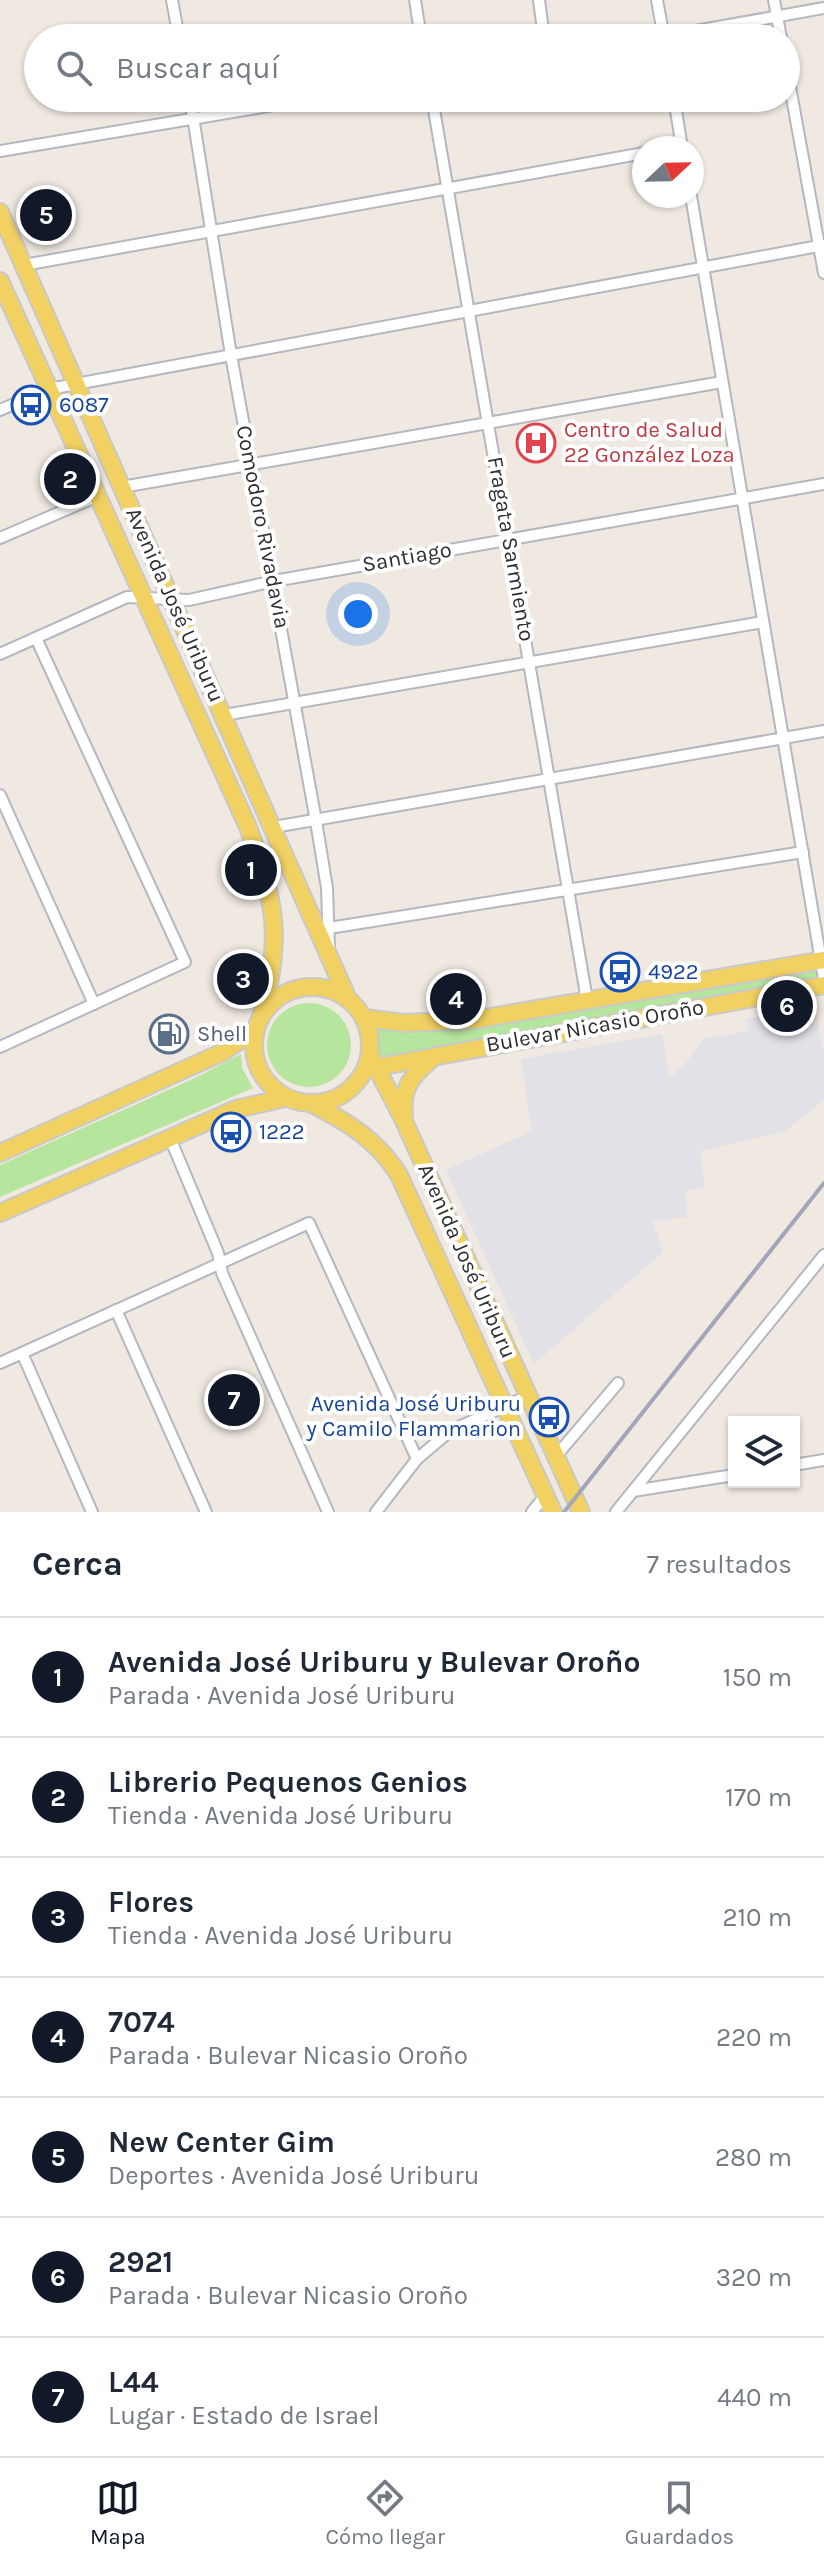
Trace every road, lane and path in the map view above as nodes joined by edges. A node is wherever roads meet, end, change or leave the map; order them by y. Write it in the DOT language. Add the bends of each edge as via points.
graph roads {
  1 [pos="172,0"];
  2 [pos="415,0"];
  3 [pos="539,0"];
  4 [pos="657,0"];
  5 [pos="774,0"];
  6 [pos="824,8"];
  7 [pos="777,16"];
  8 [pos="176,24"];
  9 [pos="419,24"];
  10 [pos="542,24"];
  11 [pos="660,24"];
  12 [pos="735,24"];
  13 [pos="778,24"];
  14 [pos="193,112"];
  15 [pos="235,112"];
  16 [pos="435,112"];
  17 [pos="675,112"];
  18 [pos="795,112"];
  19 [pos="194,119"];
  20 [pos="677,136"];
  21 [pos="0,151"];
  22 [pos="632,155"];
  23 [pos="450,188"];
  24 [pos="693,208"];
  25 [pos="0,212"];
  26 [pos="213,232"];
  27 [pos="822,246"];
  28 [pos="24,265"];
  29 [pos="703,268"];
  30 [pos="824,273"];
  31 [pos="0,281"];
  32 [pos="470,311"];
  33 [pos="231,355"];
  34 [pos="722,382"];
  35 [pos="77,386"];
  36 [pos="49,389"];
  37 [pos="0,410"];
  38 [pos="489,424"];
  39 [pos="250,462"];
  40 [pos="824,484"];
  41 [pos="122,487"];
  42 [pos="98,496"];
  43 [pos="742,496"];
  44 [pos="0,538"];
  45 [pos="510,539"];
  46 [pos="274,581"];
  47 [pos="144,598"];
  48 [pos="172,598"];
  49 [pos="763,622"];
  50 [pos="36,638"];
  51 [pos="0,654"];
  52 [pos="530,659"];
  53 [pos="294,701"];
  54 [pos="224,715"];
  55 [pos="824,731"];
  56 [pos="783,739"];
  57 [pos="549,777"];
  58 [pos="0,795"];
  59 [pos="316,821"];
  60 [pos="274,827"];
  61 [pos="803,852"];
  62 [pos="567,888"];
  63 [pos="323,929"];
  64 [pos="822,960"];
  65 [pos="824,982"];
  66 [pos="348,999"];
  67 [pos="587,1000"];
  68 [pos="94,1004"];
  69 [pos="262,1013"];
  70 [pos="364,1018"];
  71 [pos="255,1030"];
  72 [pos="0,1047"];
  73 [pos="436,1055"];
  74 [pos="371,1064"];
  75 [pos="285,1098"];
  76 [pos="312,1104"];
  77 [pos="404,1121"];
  78 [pos="170,1138"];
  79 [pos="0,1153"];
  80 [pos="0,1213"];
  81 [pos="824,1255"];
  82 [pos="220,1263"];
  83 [pos="116,1310"];
  84 [pos="22,1353"];
  85 [pos="0,1363"];
  86 [pos="618,1383"];
  87 [pos="528,1396"];
  88 [pos="505,1406"];
  89 [pos="556,1456"];
  90 [pos="417,1459"];
  91 [pos="824,1460"];
  92 [pos="800,1464"];
  93 [pos="728,1476"];
  94 [pos="633,1491"];
  95 [pos="545,1496"];
  96 [pos="92,1512"];
  97 [pos="206,1512"];
  98 [pos="328,1512"];
  99 [pos="376,1512"];
  100 [pos="532,1512"];
  101 [pos="553,1512"];
  102 [pos="581,1512"];
  103 [pos="616,1512"];
  1 -- 8 [label="street"];
  2 -- 9 [label="street"];
  3 -- 10 [label="street"];
  4 -- 11 [label="street"];
  5 -- 7 [label="street"];
  6 -- 7 [label="street"];
  7 -- 12 [label="street"];
  7 -- 13 [label="street"];
  14 -- 19 [label="street, Comodoro Rivadavia"];
  15 -- 19 [label="street"];
  16 -- 23 [label="street, Fragata Sarmiento"];
  17 -- 20 [label="street"];
  18 -- 27 [label="street"];
  19 -- 21 [label="street"];
  19 -- 26 [label="street, Comodoro Rivadavia"];
  22 -- 23 [label="street"];
  23 -- 26 [label="street"];
  23 -- 32 [label="street, Fragata Sarmiento"];
  24 -- 29 [label="street"];
  25 -- 28 [label="main road, Avenida José Uriburu"];
  26 -- 28 [label="street"];
  26 -- 33 [label="street, Comodoro Rivadavia"];
  27 -- 29 [label="street"];
  27 -- 30 [label="street"];
  28 -- 35 [label="main road, Avenida José Uriburu"];
  29 -- 32 [label="street"];
  29 -- 34 [label="street"];
  31 -- 36 [label="main road, Avenida José Uriburu"];
  32 -- 33 [label="street"];
  32 -- 38 [label="street, Fragata Sarmiento"];
  33 -- 35 [label="street"];
  33 -- 39 [label="street, Comodoro Rivadavia"];
  34 -- 38 [label="street"];
  34 -- 43 [label="street"];
  35 -- 36 [label="street"];
  35 -- 41 [label="main road, Avenida José Uriburu"];
  36 -- 37 [label="street"];
  36 -- 42 [label="main road, Avenida José Uriburu"];
  38 -- 39 [label="street"];
  38 -- 45 [label="street, Fragata Sarmiento"];
  39 -- 41 [label="street"];
  39 -- 46 [label="street, Comodoro Rivadavia"];
  40 -- 43 [label="street, Santiago"];
  41 -- 48 [label="main road, Avenida José Uriburu"];
  42 -- 44 [label="street"];
  42 -- 47 [label="main road, Avenida José Uriburu"];
  43 -- 45 [label="street, Santiago"];
  43 -- 49 [label="street"];
  45 -- 46 [label="street, Santiago"];
  45 -- 52 [label="street, Fragata Sarmiento"];
  46 -- 48 [label="street, Santiago" via="189,600"];
  46 -- 53 [label="street, Comodoro Rivadavia"];
  47 -- 48 [label="street, Santiago"];
  47 -- 50 [label="street, Santiago" via="127,597"];
  47 -- 69 [label="main road, Avenida José Uriburu" via="248,827 268,884 276,946"];
  48 -- 54 [label="main road, Avenida José Uriburu"];
  49 -- 52 [label="street"];
  49 -- 56 [label="street"];
  50 -- 51 [label="street, Santiago"];
  50 -- 68 [label="street" via="185,962"];
  52 -- 53 [label="street"];
  52 -- 57 [label="street, Fragata Sarmiento"];
  53 -- 54 [label="street"];
  53 -- 59 [label="street, Comodoro Rivadavia"];
  54 -- 60 [label="main road, Avenida José Uriburu"];
  55 -- 56 [label="street"];
  56 -- 57 [label="street"];
  56 -- 61 [label="street"];
  57 -- 59 [label="street"];
  57 -- 62 [label="street, Fragata Sarmiento"];
  58 -- 68 [label="street"];
  59 -- 60 [label="street"];
  59 -- 63 [label="street, Comodoro Rivadavia" via="327,888"];
  60 -- 63 [label="main road, Avenida José Uriburu"];
  61 -- 62 [label="street"];
  61 -- 64 [label="street"];
  62 -- 63 [label="street"];
  62 -- 67 [label="street, Fragata Sarmiento"];
  63 -- 66 [label="main road, Avenida José Uriburu"];
  64 -- 65 [label="street"];
  64 -- 67 [label="main road, Bulevar Nicasio Oroño"];
  65 -- 73 [label="main road, Bulevar Nicasio Oroño"];
  66 -- 69 [label="main road" via="318,987 297,988"];
  66 -- 70 [label="main road"];
  67 -- 70 [label="main road, Bulevar Nicasio Oroño" via="473,1020 404,1023"];
  68 -- 72 [label="street"];
  69 -- 71 [label="main road"];
  70 -- 74 [label="main road"];
  71 -- 75 [label="main road" via="253,1051 259,1070"];
  71 -- 79 [label="main road" via="223,1052"];
  73 -- 74 [label="main road, Bulevar Nicasio Oroño"];
  73 -- 77 [label="main road" via="410,1077"];
  74 -- 76 [label="main road" via="337,1099"];
  74 -- 77 [label="main road, Avenida José Uriburu"];
  75 -- 76 [label="main road"];
  75 -- 78 [label="main road" via="236,1109"];
  76 -- 88 [label="main road, Avenida José Uriburu" via="352,1125 388,1158"];
  77 -- 87 [label="main road, Avenida José Uriburu"];
  78 -- 80 [label="main road"];
  78 -- 82 [label="street"];
  81 -- 94 [label="street"];
  82 -- 83 [label="street"];
  82 -- 90 [label="street" via="309,1223"];
  82 -- 98 [label="street"];
  83 -- 84 [label="street"];
  83 -- 97 [label="street"];
  84 -- 85 [label="street"];
  84 -- 96 [label="street"];
  86 -- 89 [label="street"];
  87 -- 88 [label="street"];
  87 -- 89 [label="main road, Avenida José Uriburu"];
  88 -- 90 [label="street" via="450,1431"];
  88 -- 95 [label="main road, Avenida José Uriburu"];
  89 -- 102 [label="main road, Avenida José Uriburu"];
  90 -- 99 [label="street"];
  91 -- 92 [label="street"];
  93 -- 94 [label="street"];
  94 -- 103 [label="street"];
  95 -- 100 [label="street"];
  95 -- 101 [label="main road, Avenida José Uriburu"];
}
